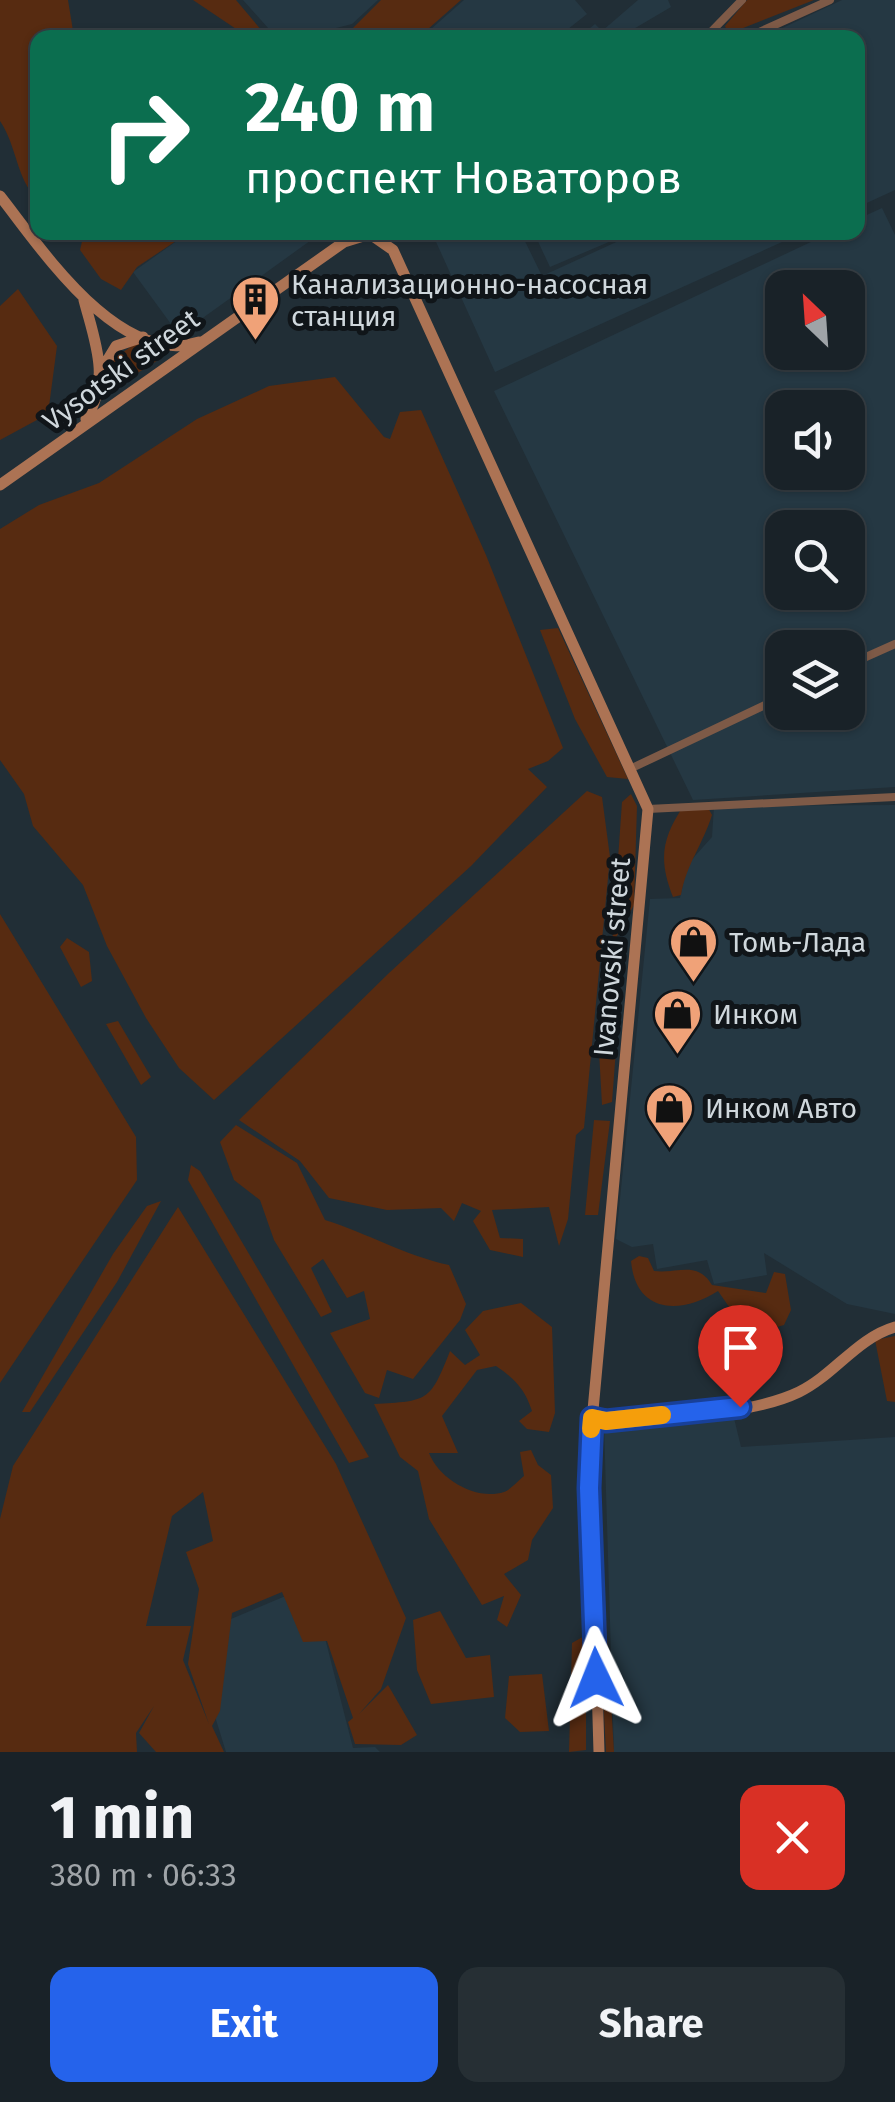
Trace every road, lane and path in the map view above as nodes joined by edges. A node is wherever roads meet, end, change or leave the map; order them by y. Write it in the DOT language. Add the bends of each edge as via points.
graph roads {
  1 [pos="742,0"];
  2 [pos="830,0"];
  3 [pos="713,30"];
  4 [pos="764,30"];
  5 [pos="0,196"];
  6 [pos="30,233"];
  7 [pos="36,240"];
  8 [pos="350,240"];
  9 [pos="383,240"];
  10 [pos="84,300"];
  11 [pos="151,339"];
  12 [pos="206,340"];
  13 [pos="178,359"];
  14 [pos="101,380"];
  15 [pos="111,404"];
  16 [pos="81,427"];
  17 [pos="0,485"];
  18 [pos="895,644"];
  19 [pos="865,657"];
  20 [pos="765,704"];
  21 [pos="632,768"];
  22 [pos="895,798"];
  23 [pos="648,809"];
  24 [pos="895,1327"];
  25 [pos="592,1418"];
  26 [pos="599,1752"];
  1 -- 3 [label="street"];
  2 -- 4 [label="street"];
  5 -- 6 [label="main road"];
  7 -- 10 [label="main road"];
  8 -- 12 [label="main road, Vysotski street"];
  9 -- 21 [label="main road, Ivanovski street" via="398,259"];
  10 -- 11 [label="main road"];
  10 -- 14 [label="main road"];
  11 -- 12 [label="main road" via="175,346"];
  11 -- 13 [label="main road"];
  11 -- 14 [label="main road" via="116,346"];
  12 -- 13 [label="main road, Vysotski street"];
  13 -- 15 [label="main road, Vysotski street"];
  14 -- 15 [label="main road"];
  14 -- 16 [label="main road"];
  15 -- 16 [label="main road, Vysotski street"];
  16 -- 17 [label="main road, Vysotski street"];
  18 -- 19 [label="street"];
  20 -- 21 [label="street"];
  21 -- 23 [label="main road, Ivanovski street"];
  22 -- 23 [label="street"];
  23 -- 25 [label="main road, Ivanovski street"];
  24 -- 25 [label="main road" via="870,1338 810,1387 774,1401"];
  25 -- 26 [label="main road, Ivanovski street"];
}
